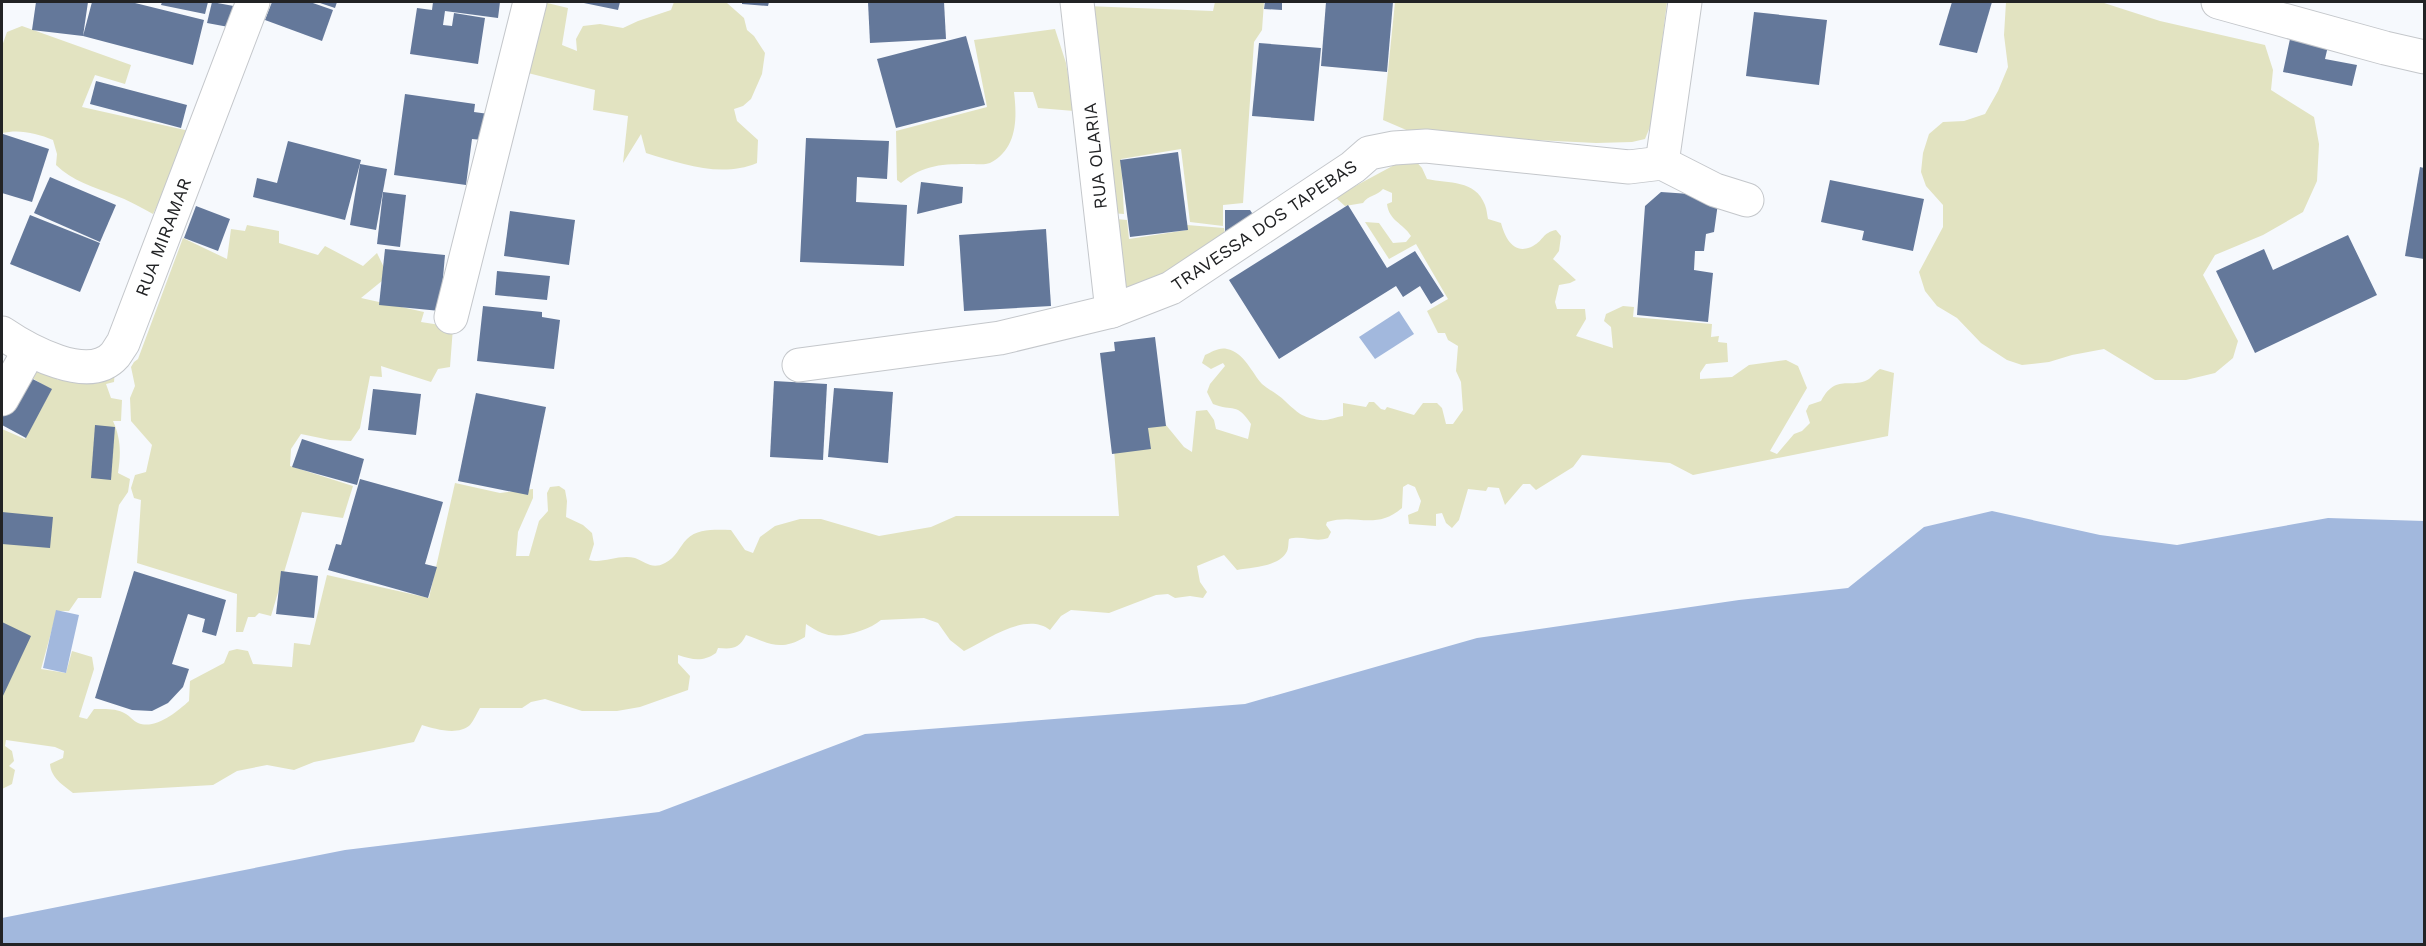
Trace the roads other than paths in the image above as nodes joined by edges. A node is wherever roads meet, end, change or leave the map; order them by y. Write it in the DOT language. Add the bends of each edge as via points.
graph roads {
  1 [pos="253,2"];
  2 [pos="530,2"];
  3 [pos="1077,2"];
  4 [pos="1685,2"];
  5 [pos="2218,2"];
  6 [pos="2424,57"];
  7 [pos="1662,163"];
  8 [pos="1746,200"];
  9 [pos="1112,311"];
  10 [pos="451,317"];
  11 [pos="2,333"];
  12 [pos="28,351"];
  13 [pos="799,365"];
  14 [pos="2,399"];
  1 -- 12 [label="street, RUA MIRAMAR" via="123,343 114,356 86,368"];
  2 -- 10 [label="street"];
  3 -- 9 [label="street, RUA OLARIA"];
  4 -- 7 [label="street"];
  5 -- 6 [label="street"];
  7 -- 8 [label="street" via="1715,190"];
  7 -- 9 [label="street, TRAVESSA DOS TAPEBAS" via="1629,167 1426,146 1369,153 1171,288"];
  9 -- 13 [label="street, TRAVESSA DOS TAPEBAS" via="1000,338"];
  11 -- 12 [label="street, RUA MIRAMAR"];
  12 -- 14 [label="street"];
}
